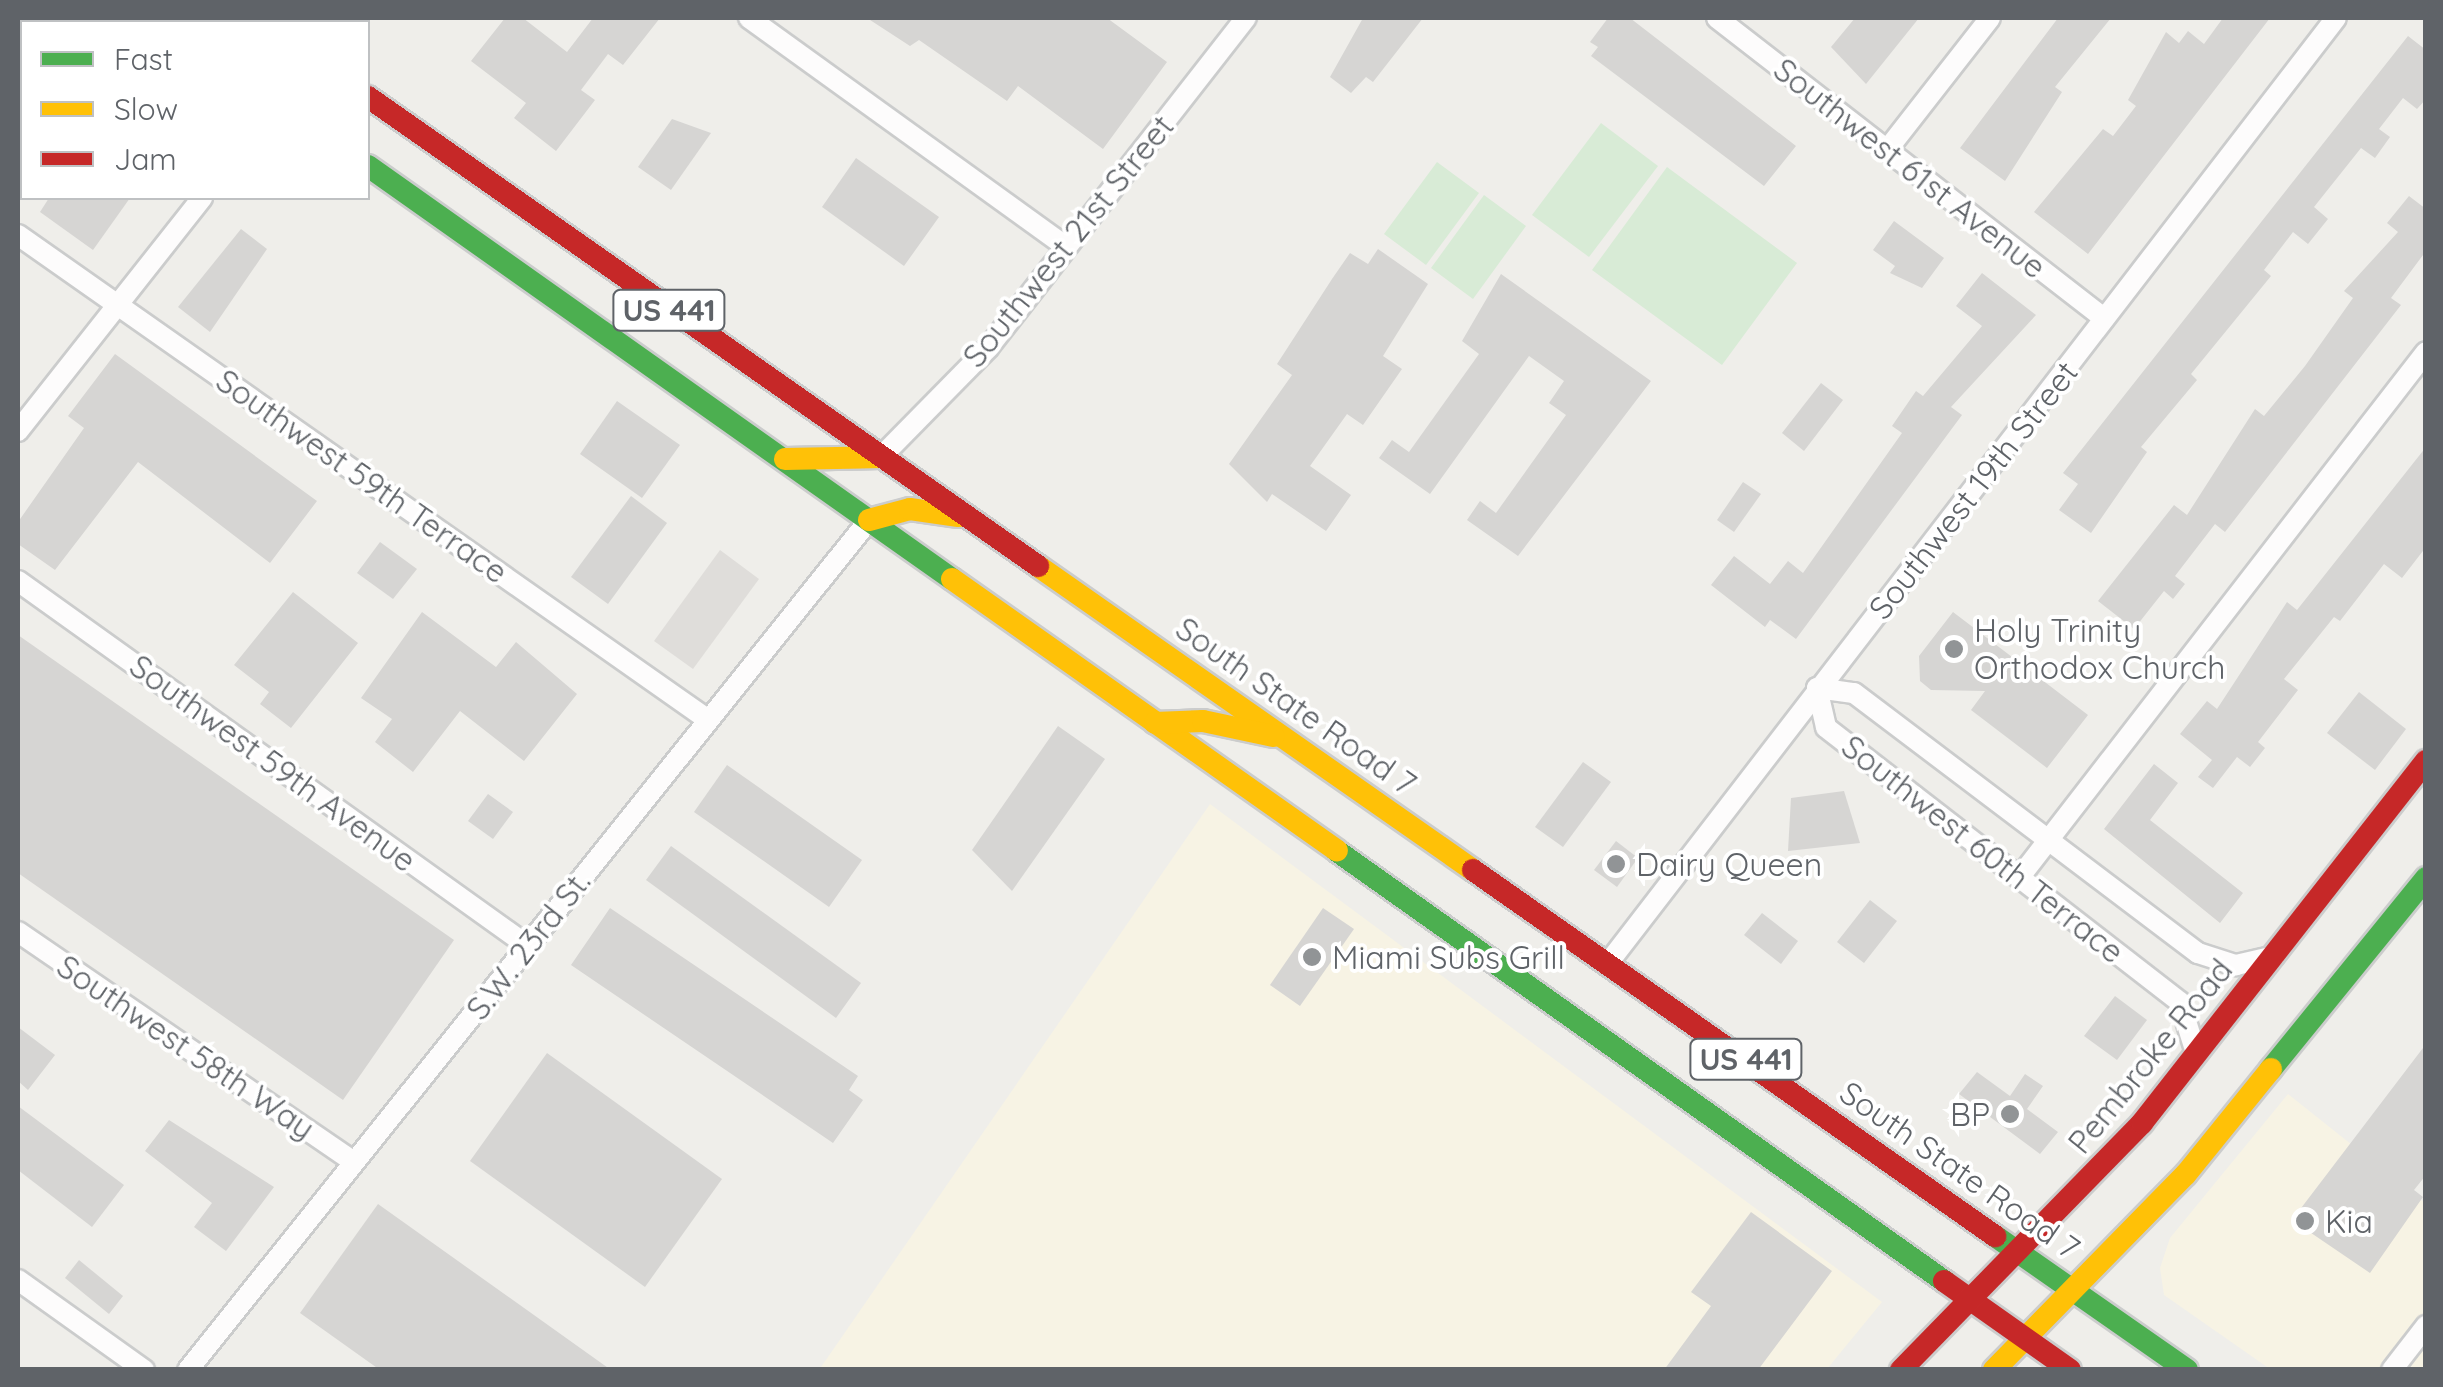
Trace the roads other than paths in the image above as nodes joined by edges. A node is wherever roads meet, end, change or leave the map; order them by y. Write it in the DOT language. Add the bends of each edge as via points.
graph roads {
  1 [pos="749,18"];
  2 [pos="1246,18"];
  3 [pos="1716,18"];
  4 [pos="1990,18"];
  5 [pos="2336,18"];
  6 [pos="370,97"];
  7 [pos="1887,150"];
  8 [pos="370,167"];
  9 [pos="200,200"];
  10 [pos="18,235"];
  11 [pos="1066,247"];
  12 [pos="116,306"];
  13 [pos="2104,318"];
  14 [pos="2426,352"];
  15 [pos="18,431"];
  16 [pos="881,457"];
  17 [pos="781,458"];
  18 [pos="869,520"];
  19 [pos="972,520"];
  20 [pos="18,581"];
  21 [pos="1817,688"];
  22 [pos="707,718"];
  23 [pos="1155,723"];
  24 [pos="1287,739"];
  25 [pos="2426,762"];
  26 [pos="2047,840"];
  27 [pos="2019,878"];
  28 [pos="2426,878"];
  29 [pos="18,932"];
  30 [pos="528,946"];
  31 [pos="2274,956"];
  32 [pos="1609,962"];
  33 [pos="2196,1056"];
  34 [pos="354,1162"];
  35 [pos="2018,1252"];
  36 [pos="18,1280"];
  37 [pos="2074,1290"];
  38 [pos="1973,1298"];
  39 [pos="2426,1326"];
  40 [pos="2026,1338"];
  41 [pos="144,1370"];
  42 [pos="188,1370"];
  43 [pos="1901,1370"];
  44 [pos="1994,1370"];
  45 [pos="2070,1370"];
  46 [pos="2187,1370"];
  47 [pos="2392,1370"];
  1 -- 11 [label="street"];
  2 -- 11 [label="street, Southwest 21st Street"];
  3 -- 7 [label="street, Southwest 61st Avenue"];
  4 -- 7 [label="street"];
  5 -- 13 [label="street, Southwest 19th Street"];
  6 -- 16 [label="main road, South State Road 7 / US 441"];
  7 -- 13 [label="street, Southwest 61st Avenue"];
  8 -- 17 [label="main road, US 441"];
  9 -- 12 [label="street"];
  10 -- 12 [label="street, Southwest 59th Terrace"];
  11 -- 16 [label="street, Southwest 21st Street" via="988,348"];
  12 -- 15 [label="street"];
  12 -- 22 [label="street, Southwest 59th Terrace"];
  13 -- 21 [label="street, Southwest 19th Street"];
  14 -- 26 [label="street"];
  16 -- 17 [label="main road"];
  16 -- 19 [label="main road, South State Road 7 / US 441"];
  17 -- 18 [label="main road, US 441"];
  18 -- 19 [label="main road" via="910,508"];
  18 -- 22 [label="street, S.W. 23rd St."];
  18 -- 23 [label="main road, US 441"];
  19 -- 24 [label="main road, South State Road 7 / US 441"];
  20 -- 30 [label="street, Southwest 59th Avenue"];
  21 -- 26 [label="street, Southwest 60th Terrace" via="1854,692"];
  21 -- 27 [label="street, Southwest 60th Terrace" via="1826,727"];
  21 -- 32 [label="street, Southwest 19th Street"];
  22 -- 30 [label="street, S.W. 23rd St."];
  23 -- 24 [label="main road" via="1202,721"];
  23 -- 38 [label="main road, US 441"];
  24 -- 32 [label="main road, South State Road 7 / US 441"];
  25 -- 31 [label="main road, Pembroke Road"];
  26 -- 27 [label="street"];
  26 -- 31 [label="street, Southwest 60th Terrace" via="2198,953 2236,964"];
  27 -- 33 [label="street, Southwest 60th Terrace" via="2180,1002 2196,1031"];
  28 -- 37 [label="main road" via="2186,1174"];
  29 -- 34 [label="street, Southwest 58th Way"];
  30 -- 34 [label="street, S.W. 23rd St."];
  31 -- 33 [label="main road, Pembroke Road"];
  32 -- 35 [label="main road, South State Road 7 / US 441"];
  33 -- 35 [label="main road, Pembroke Road"];
  34 -- 42 [label="street, S.W. 23rd St."];
  35 -- 37 [label="main road, South State Road 7 / US 441"];
  35 -- 38 [label="main road, Pembroke Road"];
  36 -- 41 [label="street"];
  37 -- 40 [label="main road"];
  37 -- 46 [label="main road, South State Road 7 / US 441"];
  38 -- 40 [label="main road, US 441"];
  38 -- 43 [label="main road, Pembroke Road"];
  39 -- 47 [label="street"];
  40 -- 44 [label="main road"];
  40 -- 45 [label="main road, US 441"];
}
